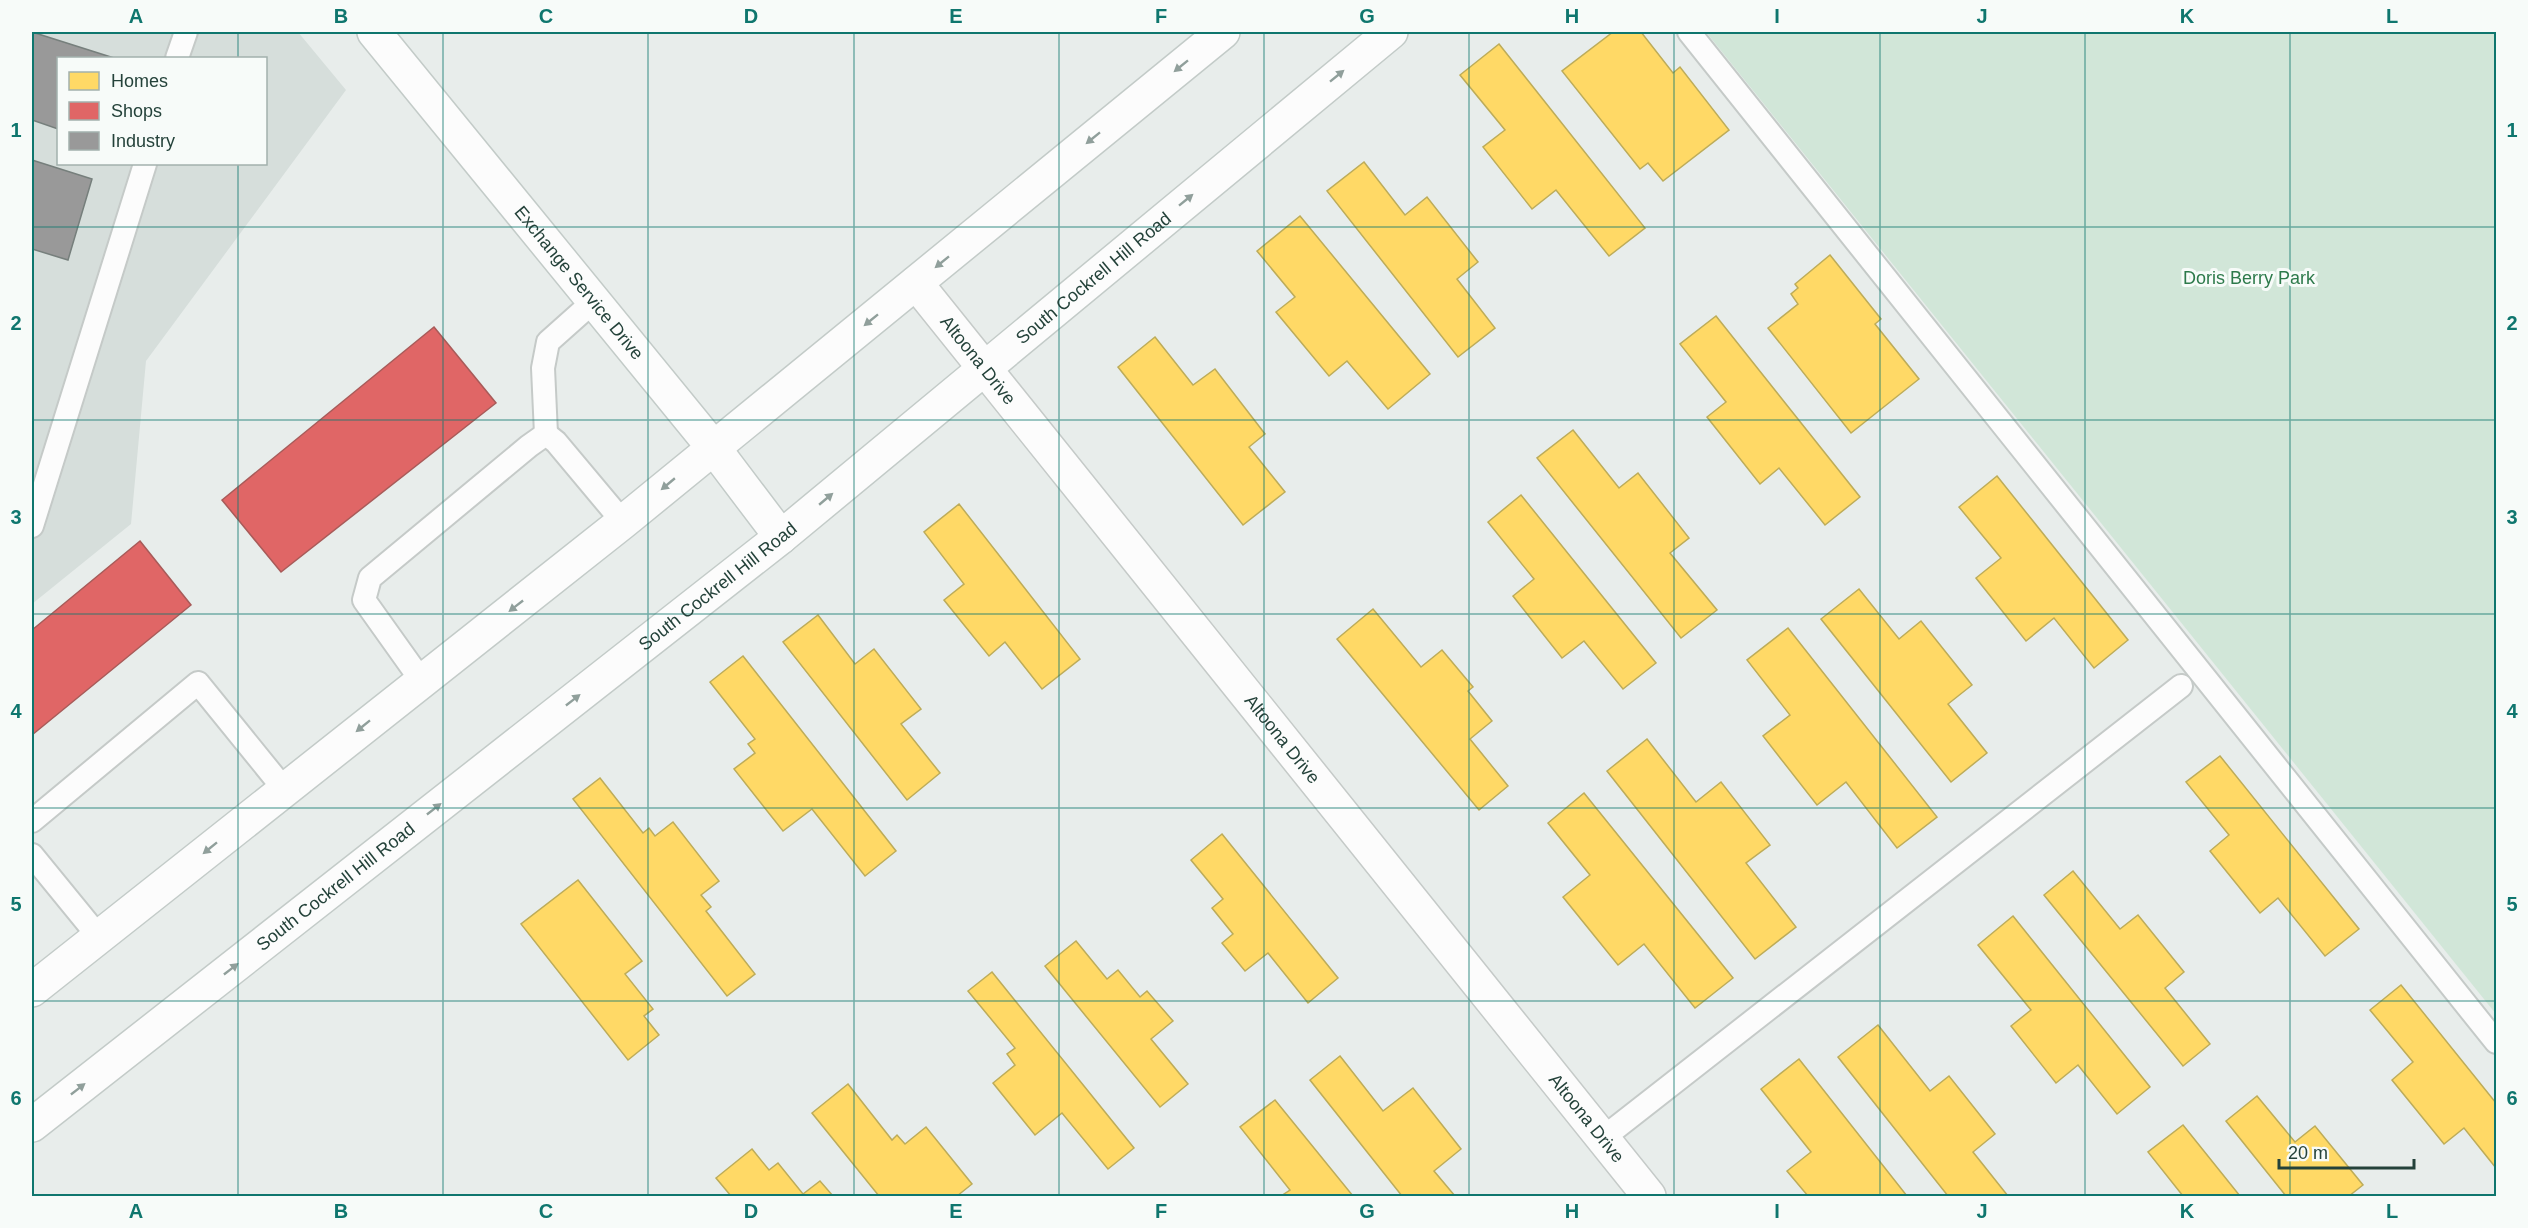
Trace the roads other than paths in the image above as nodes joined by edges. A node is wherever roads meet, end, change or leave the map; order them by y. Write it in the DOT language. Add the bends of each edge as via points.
graph roads {
  1 [pos="186,32"];
  2 [pos="374,32"];
  3 [pos="1223,32"];
  4 [pos="1391,32"];
  5 [pos="1689,32"];
  6 [pos="177,57"];
  7 [pos="145,165"];
  8 [pos="916,283"];
  9 [pos="594,301"];
  10 [pos="984,368"];
  11 [pos="546,434"];
  12 [pos="713,447"];
  13 [pos="623,522"];
  14 [pos="32,526"];
  15 [pos="781,537"];
  16 [pos="421,680"];
  17 [pos="2181,686"];
  18 [pos="284,789"];
  19 [pos="32,821"];
  20 [pos="32,855"];
  21 [pos="99,937"];
  22 [pos="32,990"];
  23 [pos="2496,1042"];
  24 [pos="32,1125"];
  25 [pos="1603,1138"];
  26 [pos="1649,1197"];
  1 -- 6 [label="lane"];
  2 -- 9 [label="main road, Exchange Service Drive"];
  3 -- 8 [label="main road, one-way"];
  10 -- 4 [label="main road, South Cockrell Hill Road, one-way"];
  5 -- 23 [label="lane"];
  7 -- 14 [label="lane"];
  8 -- 10 [label="main road, Altoona Drive"];
  8 -- 12 [label="main road, one-way"];
  9 -- 11 [label="lane" via="548,342 543,368"];
  9 -- 12 [label="main road, Exchange Service Drive"];
  15 -- 10 [label="main road, South Cockrell Hill Road, one-way"];
  10 -- 25 [label="main road, Altoona Drive"];
  11 -- 13 [label="lane"];
  11 -- 16 [label="lane" via="370,578 364,600"];
  12 -- 13 [label="main road, one-way"];
  12 -- 15 [label="main road, Exchange Service Drive"];
  13 -- 16 [label="main road, one-way"];
  24 -- 15 [label="main road, South Cockrell Hill Road, one-way"];
  16 -- 18 [label="main road, one-way"];
  17 -- 25 [label="lane"];
  18 -- 19 [label="lane" via="198,683"];
  18 -- 21 [label="main road, one-way"];
  20 -- 21 [label="lane"];
  21 -- 22 [label="main road"];
  25 -- 26 [label="main road, Altoona Drive"];
}
